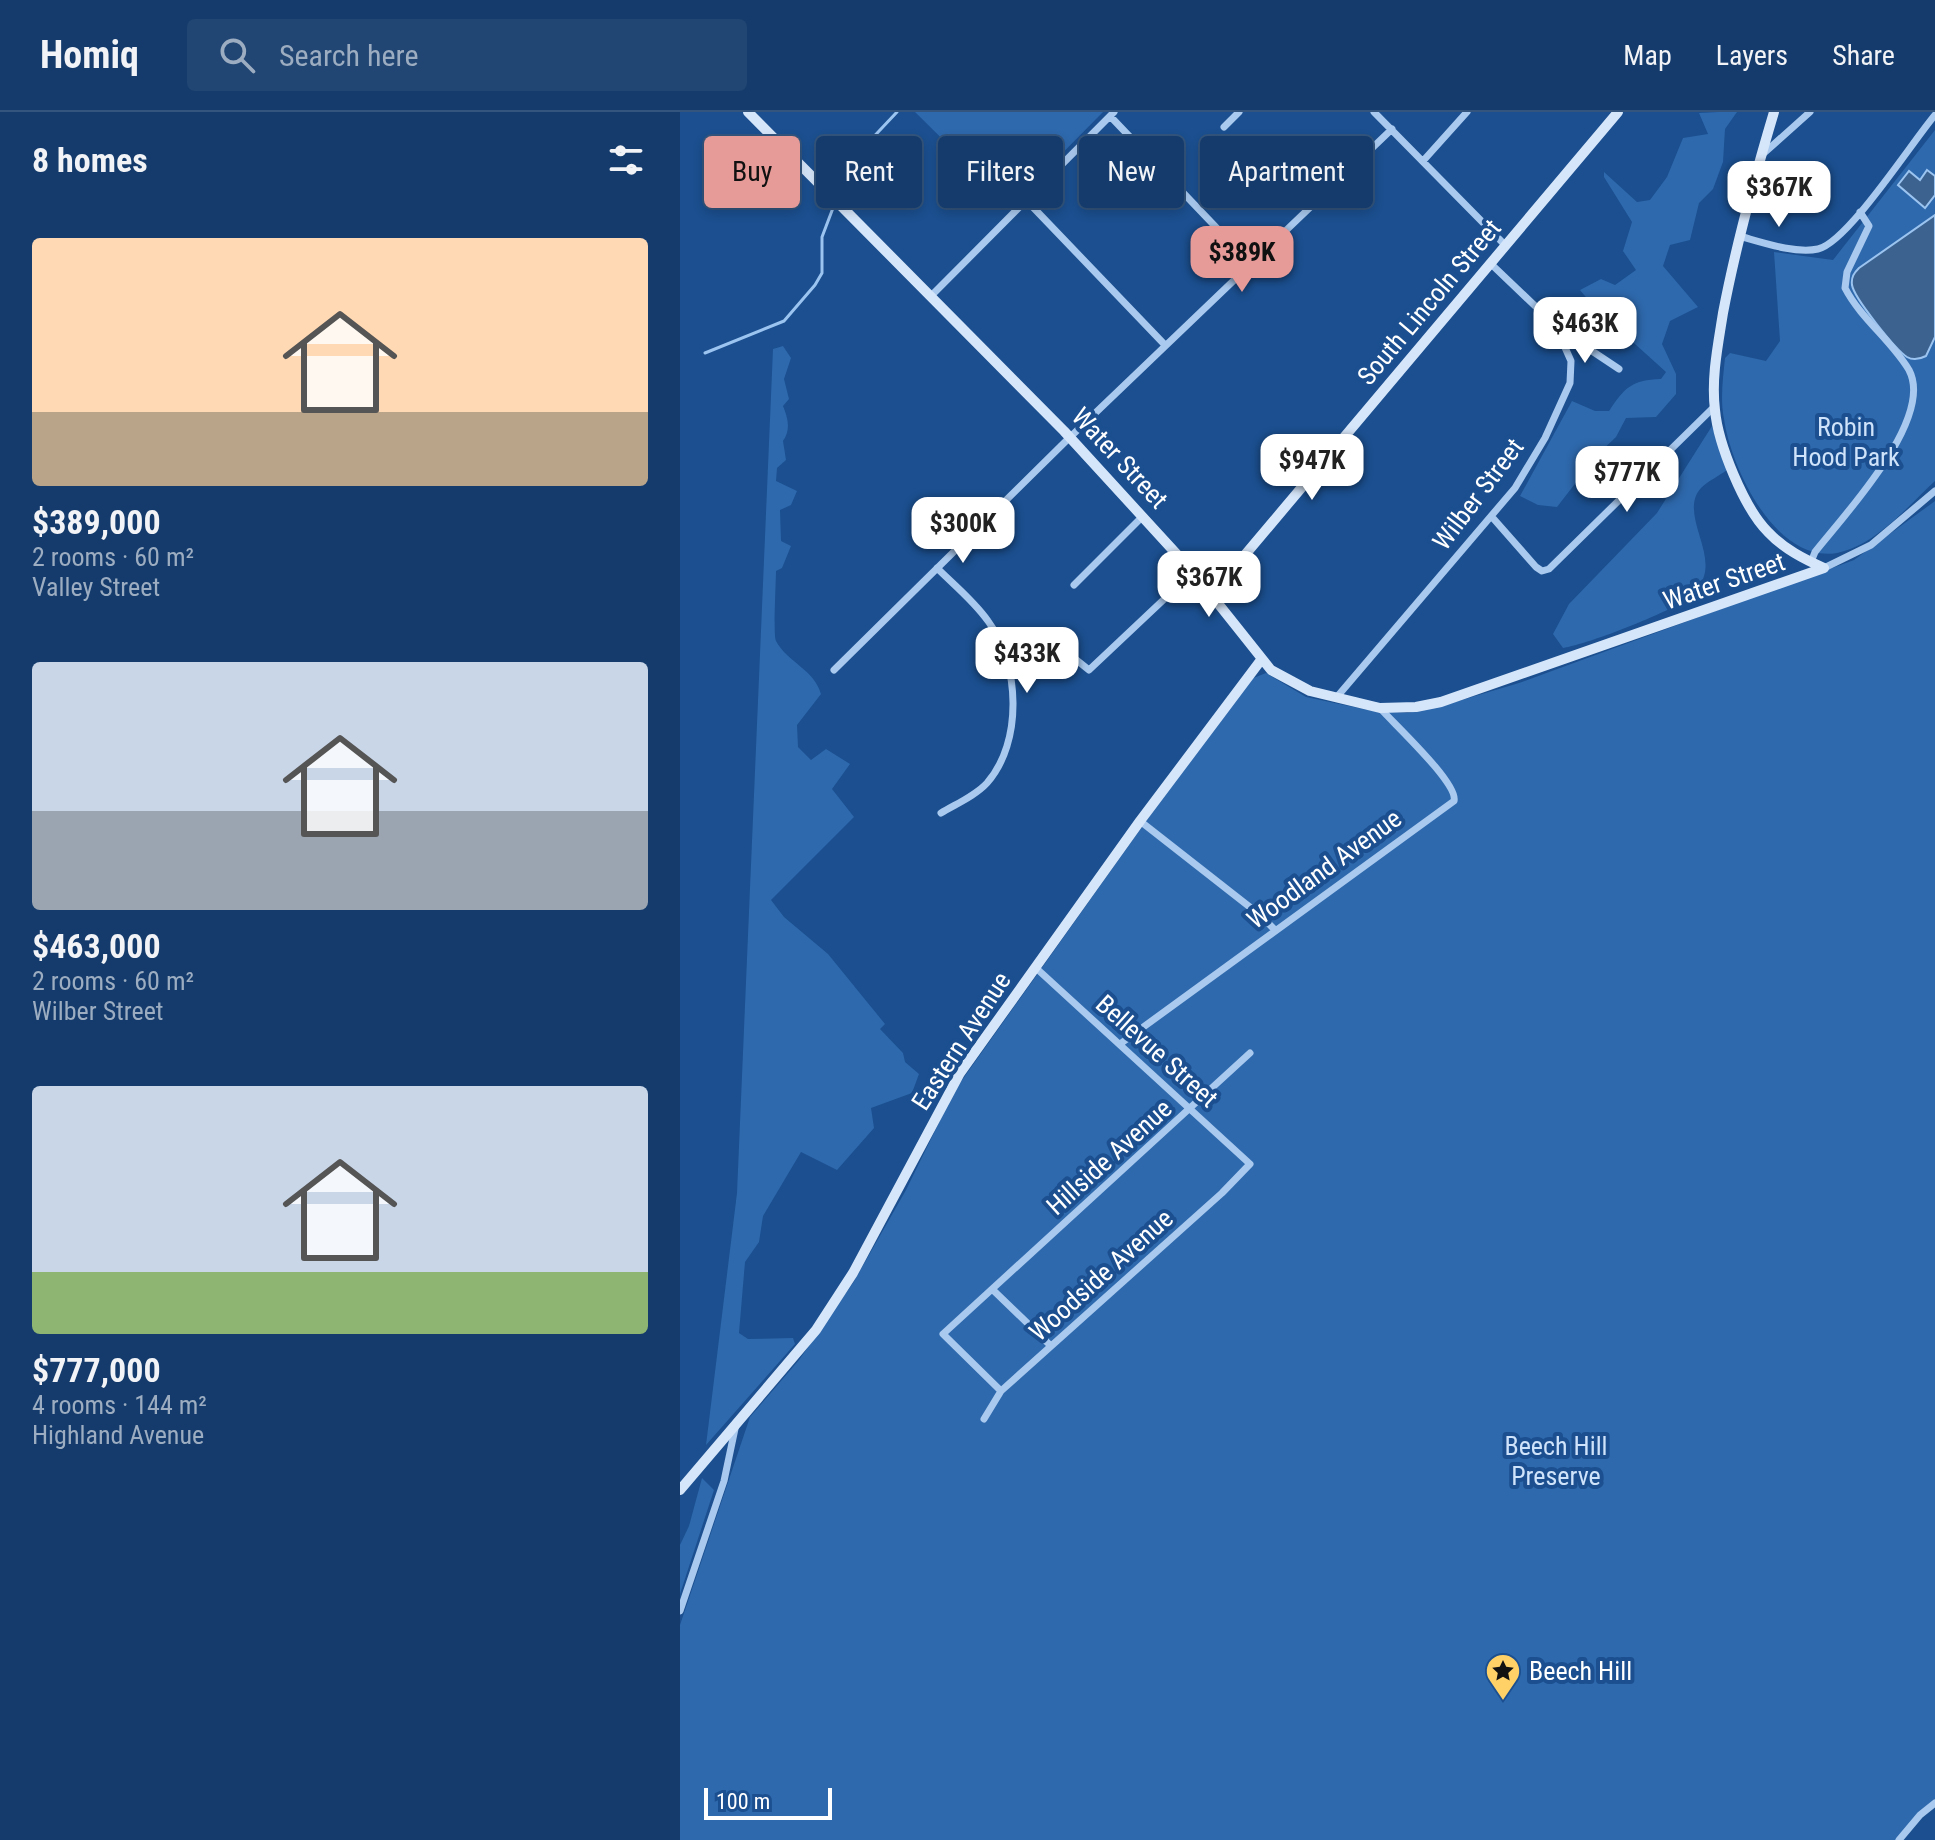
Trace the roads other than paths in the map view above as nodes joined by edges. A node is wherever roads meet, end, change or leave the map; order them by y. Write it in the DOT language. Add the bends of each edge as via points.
graph roads {
  1 [pos="748,112"];
  2 [pos="1239,112"];
  3 [pos="1374,112"];
  4 [pos="1467,112"];
  5 [pos="1618,112"];
  6 [pos="1774,112"];
  7 [pos="1810,112"];
  8 [pos="1112,114"];
  9 [pos="1935,115"];
  10 [pos="1224,127"];
  11 [pos="1392,129"];
  12 [pos="1761,155"];
  13 [pos="1423,161"];
  14 [pos="1063,164"];
  15 [pos="1020,208"];
  16 [pos="1034,208"];
  17 [pos="1860,212"];
  18 [pos="1739,236"];
  19 [pos="1505,245"];
  20 [pos="1490,263"];
  21 [pos="1251,264"];
  22 [pos="932,295"];
  23 [pos="1563,337"];
  24 [pos="1165,345"];
  25 [pos="1619,369"];
  26 [pos="1714,407"];
  27 [pos="1070,437"];
  28 [pos="1935,491"];
  29 [pos="1143,516"];
  30 [pos="1492,517"];
  31 [pos="1811,562"];
  32 [pos="937,568"];
  33 [pos="1824,568"];
  34 [pos="1193,572"];
  35 [pos="1074,585"];
  36 [pos="1212,594"];
  37 [pos="1054,642"];
  38 [pos="1261,660"];
  39 [pos="834,670"];
  40 [pos="1336,698"];
  41 [pos="1380,708"];
  42 [pos="941,813"];
  43 [pos="1140,821"];
  44 [pos="1274,929"];
  45 [pos="1036,968"];
  46 [pos="1120,1044"];
  47 [pos="1250,1053"];
  48 [pos="1191,1109"];
  49 [pos="1250,1164"];
  50 [pos="993,1290"];
  51 [pos="1051,1346"];
  52 [pos="1001,1391"];
  53 [pos="984,1419"];
  54 [pos="736,1422"];
  55 [pos="680,1490"];
  56 [pos="680,1611"];
  57 [pos="1935,1803"];
  58 [pos="1899,1840"];
  1 -- 22 [label="street, Water Street"];
  2 -- 10 [label="street"];
  3 -- 11 [label="street"];
  4 -- 13 [label="street"];
  5 -- 19 [label="street, South Lincoln Street"];
  6 -- 12 [label="street"];
  7 -- 12 [label="street"];
  8 -- 14 [label="street"];
  8 -- 21 [label="street"];
  9 -- 17 [label="street"];
  11 -- 13 [label="street"];
  11 -- 21 [label="street"];
  12 -- 18 [label="street"];
  13 -- 19 [label="street"];
  15 -- 22 [label="street"];
  16 -- 24 [label="street"];
  17 -- 18 [label="street" via="1840,236 1816,249"];
  17 -- 31 [label="street" via="1869,226 1845,288 1909,371 1915,404 1896,447"];
  18 -- 26 [label="street" via="1719,339"];
  19 -- 20 [label="street, South Lincoln Street"];
  20 -- 23 [label="street, Wilber Street"];
  20 -- 36 [label="street, South Lincoln Street"];
  21 -- 24 [label="street"];
  22 -- 27 [label="street, Water Street"];
  23 -- 25 [label="street"];
  23 -- 30 [label="street, Wilber Street" via="1572,373 1563,402 1532,461"];
  24 -- 27 [label="street"];
  26 -- 30 [label="street" via="1549,569 1535,565"];
  26 -- 31 [label="street" via="1727,455 1758,520 1779,542"];
  27 -- 29 [label="street, Water Street"];
  27 -- 32 [label="street"];
  28 -- 33 [label="street" via="1871,545"];
  29 -- 34 [label="street, Water Street"];
  29 -- 35 [label="street"];
  30 -- 40 [label="street, Wilber Street"];
  31 -- 33 [label="street"];
  32 -- 39 [label="street"];
  32 -- 42 [label="street" via="989,622 1001,643 1012,705 1011,732 997,769 978,792"];
  33 -- 41 [label="street, Water Street" via="1473,693 1416,707"];
  34 -- 36 [label="street, Water Street"];
  34 -- 37 [label="street" via="1089,670"];
  36 -- 38 [label="street, Water Street"];
  38 -- 40 [label="street, Water Street" via="1296,686"];
  38 -- 43 [label="street, Eastern Avenue"];
  40 -- 41 [label="street, Water Street"];
  41 -- 44 [label="street, Woodland Avenue" via="1457,797"];
  43 -- 44 [label="street"];
  43 -- 45 [label="street, Eastern Avenue"];
  44 -- 46 [label="street, Woodland Avenue"];
  45 -- 46 [label="street, Bellevue Street"];
  45 -- 54 [label="street, Eastern Avenue" via="947,1095 830,1310"];
  46 -- 48 [label="street, Bellevue Street"];
  47 -- 48 [label="street, Hillside Avenue"];
  48 -- 49 [label="street, Bellevue Street"];
  48 -- 50 [label="street, Hillside Avenue"];
  49 -- 51 [label="street, Woodside Avenue"];
  50 -- 51 [label="street"];
  50 -- 52 [label="street, Hillside Avenue" via="943,1334"];
  51 -- 52 [label="street, Woodside Avenue"];
  52 -- 53 [label="street, Woodside Avenue"];
  54 -- 55 [label="street, Eastern Avenue"];
  54 -- 56 [label="street" via="724,1481"];
  57 -- 58 [label="street"];
}
